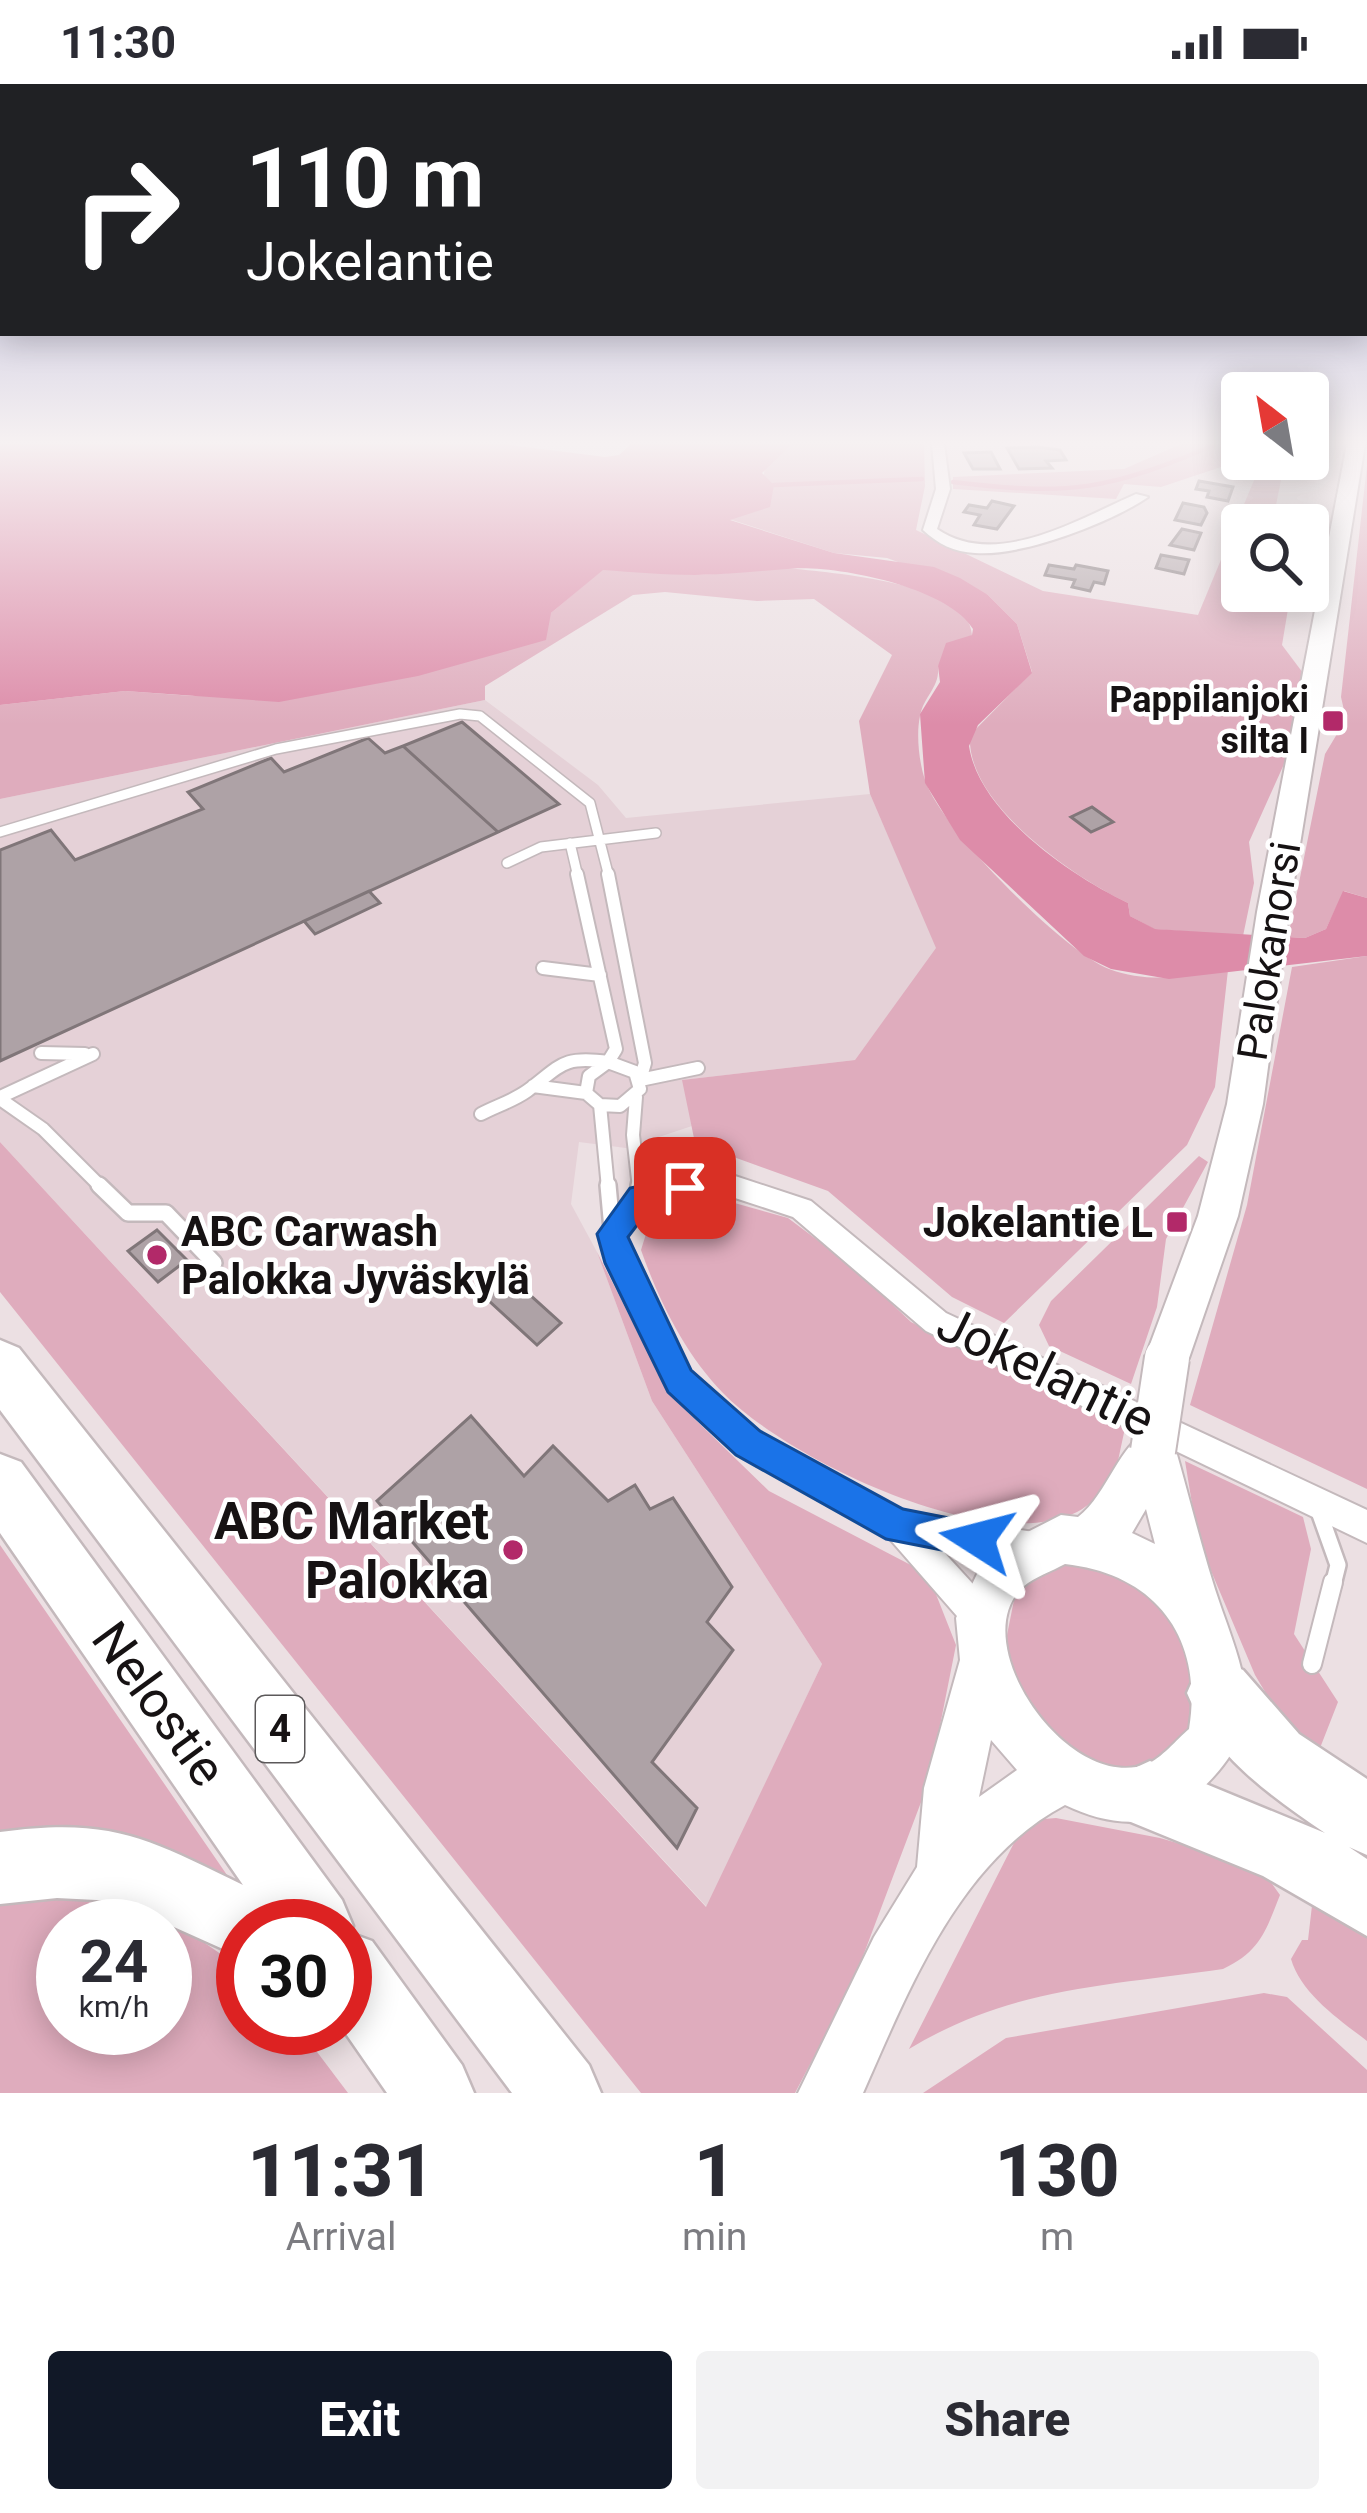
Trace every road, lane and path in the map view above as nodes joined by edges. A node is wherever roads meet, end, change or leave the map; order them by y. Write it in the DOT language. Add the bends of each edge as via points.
graph roads {
  1 [pos="940,538"];
  2 [pos="1039,538"];
  3 [pos="1339,538"];
  4 [pos="0,832"];
  5 [pos="656,833"];
  6 [pos="603,838"];
  7 [pos="570,843"];
  8 [pos="507,863"];
  9 [pos="543,968"];
  10 [pos="600,976"];
  11 [pos="41,1053"];
  12 [pos="606,1065"];
  13 [pos="698,1068"];
  14 [pos="640,1080"];
  15 [pos="533,1086"];
  16 [pos="586,1093"];
  17 [pos="636,1096"];
  18 [pos="0,1098"];
  19 [pos="600,1105"];
  20 [pos="481,1114"];
  21 [pos="640,1197"];
  22 [pos="613,1234"];
  23 [pos="214,1263"];
  24 [pos="0,1366"];
  25 [pos="1153,1451"];
  26 [pos="0,1483"];
  27 [pos="1317,1505"];
  28 [pos="899,1526"];
  29 [pos="1367,1527"];
  30 [pos="1088,1539"];
  31 [pos="1035,1545"];
  32 [pos="1200,1623"];
  33 [pos="982,1642"];
  34 [pos="1312,1664"];
  35 [pos="1220,1694"];
  36 [pos="1061,1777"];
  37 [pos="1150,1796"];
  38 [pos="1367,1820"];
  39 [pos="946,1867"];
  40 [pos="0,1868"];
  41 [pos="297,1899"];
  42 [pos="1367,1900"];
  43 [pos="216,1913"];
  44 [pos="372,2006"];
  45 [pos="835,2083"];
  46 [pos="434,2093"];
  47 [pos="561,2093"];
  1 -- 2 [label="street" via="1011,549"];
  3 -- 25 [label="main road, Palokanorsi, bridge" via="1245,1104 1218,1216 1167,1358"];
  4 -- 6 [label="lane" via="276,749 460,714 480,716 590,803"];
  5 -- 6 [label="lane"];
  6 -- 7 [label="lane"];
  6 -- 14 [label="lane" via="645,1063"];
  7 -- 8 [label="lane"];
  7 -- 10 [label="lane"];
  9 -- 10 [label="lane"];
  10 -- 12 [label="lane" via="616,1048"];
  11 -- 18 [label="lane" via="92,1054"];
  12 -- 14 [label="lane" via="628,1067"];
  12 -- 15 [label="lane" via="563,1062"];
  12 -- 16 [label="lane" via="589,1076"];
  13 -- 14 [label="lane"];
  14 -- 17 [label="lane"];
  15 -- 16 [label="lane"];
  15 -- 20 [label="lane"];
  16 -- 19 [label="lane"];
  17 -- 19 [label="lane"];
  17 -- 21 [label="lane"];
  18 -- 23 [label="lane" via="128,1214 166,1213"];
  19 -- 22 [label="lane"];
  21 -- 22 [label="street"];
  21 -- 27 [label="street, Jokelantie" via="732,1186 802,1209 936,1322"];
  22 -- 28 [label="street" via="680,1381 748,1443"];
  24 -- 47 [label="highway, Nelostie / 4"];
  25 -- 30 [label="main road, Palokanorsi" via="1112,1520"];
  25 -- 32 [label="main road, Palokanorsi"];
  26 -- 41 [label="highway, Nelostie / 4"];
  27 -- 29 [label="street, Jokelantie"];
  27 -- 34 [label="lane" via="1338,1564"];
  28 -- 31 [label="street"];
  28 -- 33 [label="street"];
  30 -- 31 [label="main road"];
  30 -- 32 [label="main road" via="1130,1553 1169,1582"];
  31 -- 33 [label="main road" via="991,1587"];
  32 -- 35 [label="main road"];
  33 -- 36 [label="main road" via="998,1708 1025,1747"];
  33 -- 39 [label="main road" via="952,1788"];
  35 -- 37 [label="main road" via="1214,1740 1189,1776"];
  35 -- 38 [label="highway" via="1275,1757"];
  36 -- 37 [label="main road" via="1106,1796"];
  36 -- 39 [label="main road" via="1031,1788"];
  37 -- 42 [label="highway" via="1288,1850"];
  39 -- 45 [label="main road"];
  40 -- 43 [label="highway" via="71,1861 147,1874"];
  44 -- 46 [label="highway"];
}
